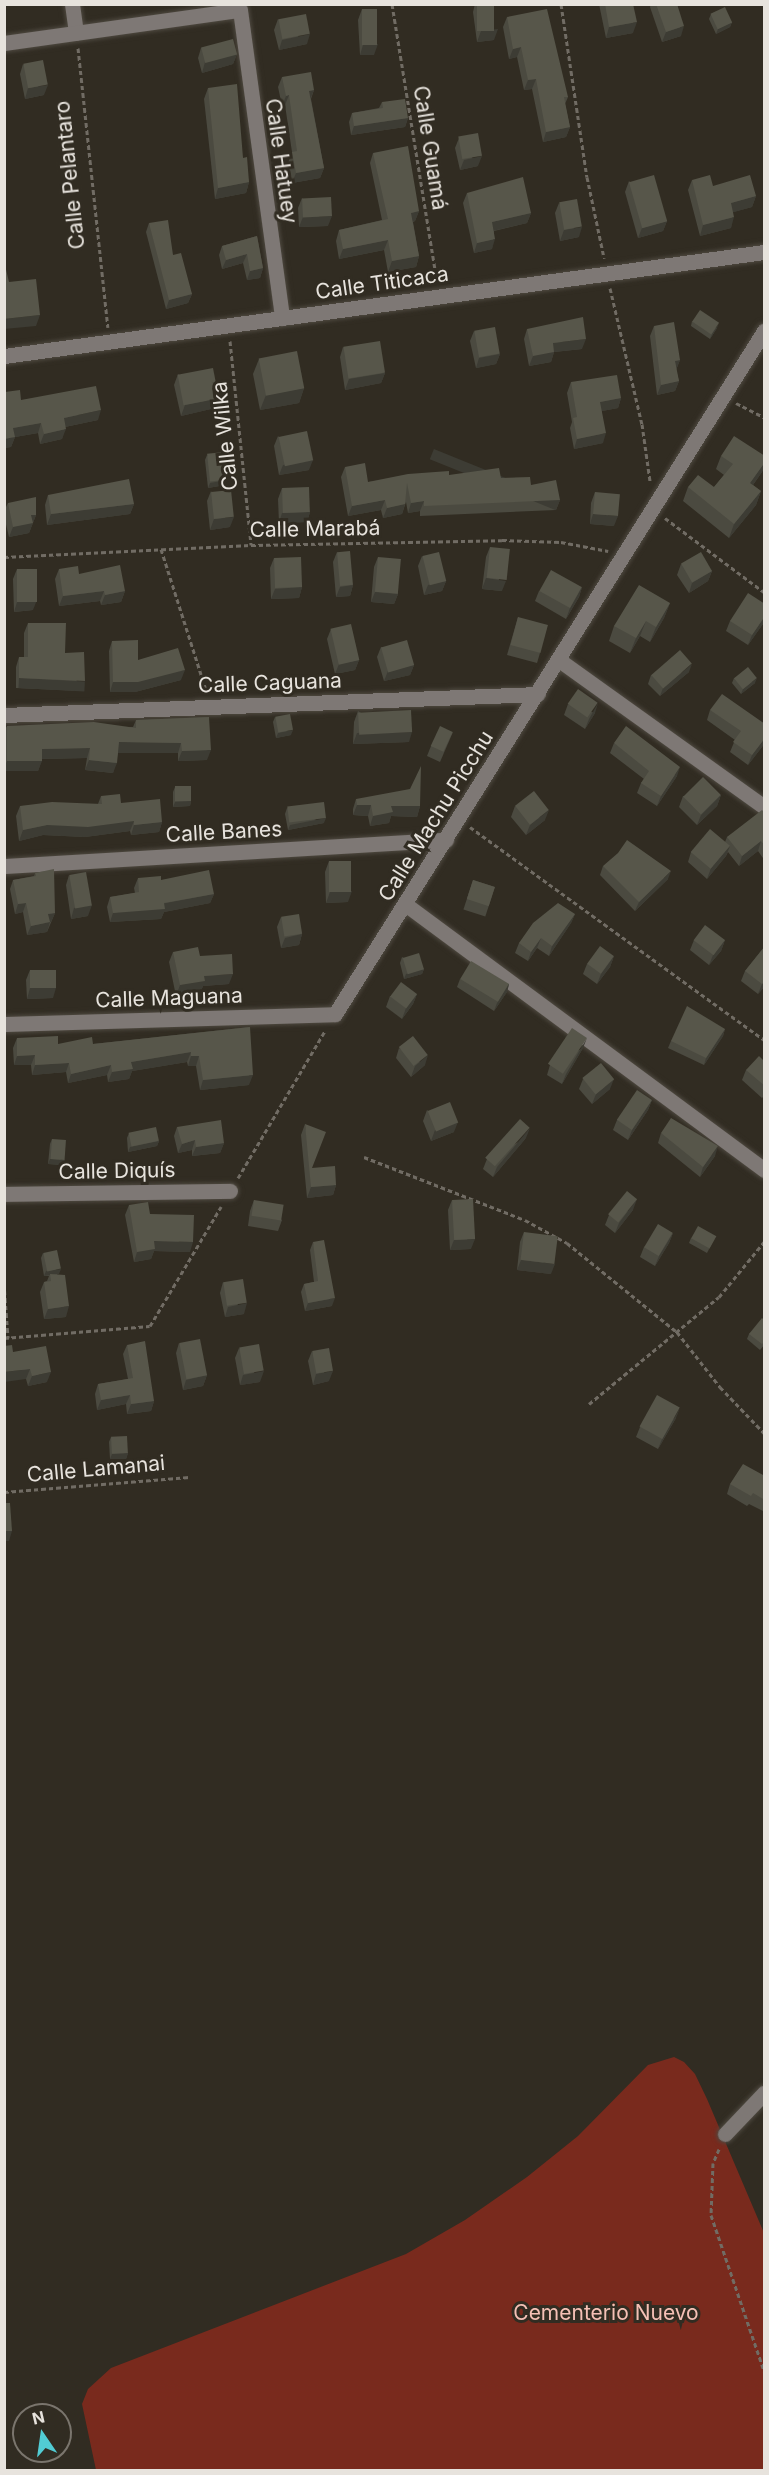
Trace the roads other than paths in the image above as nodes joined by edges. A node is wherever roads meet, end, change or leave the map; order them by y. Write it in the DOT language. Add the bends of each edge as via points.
graph roads {
  1 [pos="72,4"];
  2 [pos="76,33"];
  3 [pos="4,43"];
  4 [pos="765,252"];
  5 [pos="282,318"];
  6 [pos="765,331"];
  7 [pos="4,356"];
  8 [pos="559,660"];
  9 [pos="538,694"];
  10 [pos="4,715"];
  11 [pos="765,807"];
  12 [pos="446,840"];
  13 [pos="4,866"];
  14 [pos="405,904"];
  15 [pos="335,1014"];
  16 [pos="4,1024"];
  17 [pos="765,1170"];
  18 [pos="230,1191"];
  19 [pos="4,1194"];
  20 [pos="765,2093"];
  21 [pos="725,2134"];
  1 -- 2 [label="street"];
  2 -- 3 [label="street"];
  2 -- 5 [label="street, Calle Hatuey" via="240,10"];
  4 -- 5 [label="street, Calle Titicaca"];
  5 -- 7 [label="street, Calle Titicaca"];
  6 -- 8 [label="street, Calle Machu Picchu"];
  8 -- 9 [label="street, Calle Machu Picchu"];
  8 -- 11 [label="street"];
  9 -- 10 [label="street, Calle Caguana"];
  9 -- 12 [label="street, Calle Machu Picchu"];
  12 -- 13 [label="street, Calle Banes"];
  12 -- 14 [label="street, Calle Machu Picchu"];
  14 -- 15 [label="street, Calle Machu Picchu"];
  14 -- 17 [label="street"];
  15 -- 16 [label="street, Calle Maguana"];
  18 -- 19 [label="street, Calle Diquís"];
  20 -- 21 [label="street"];
}
